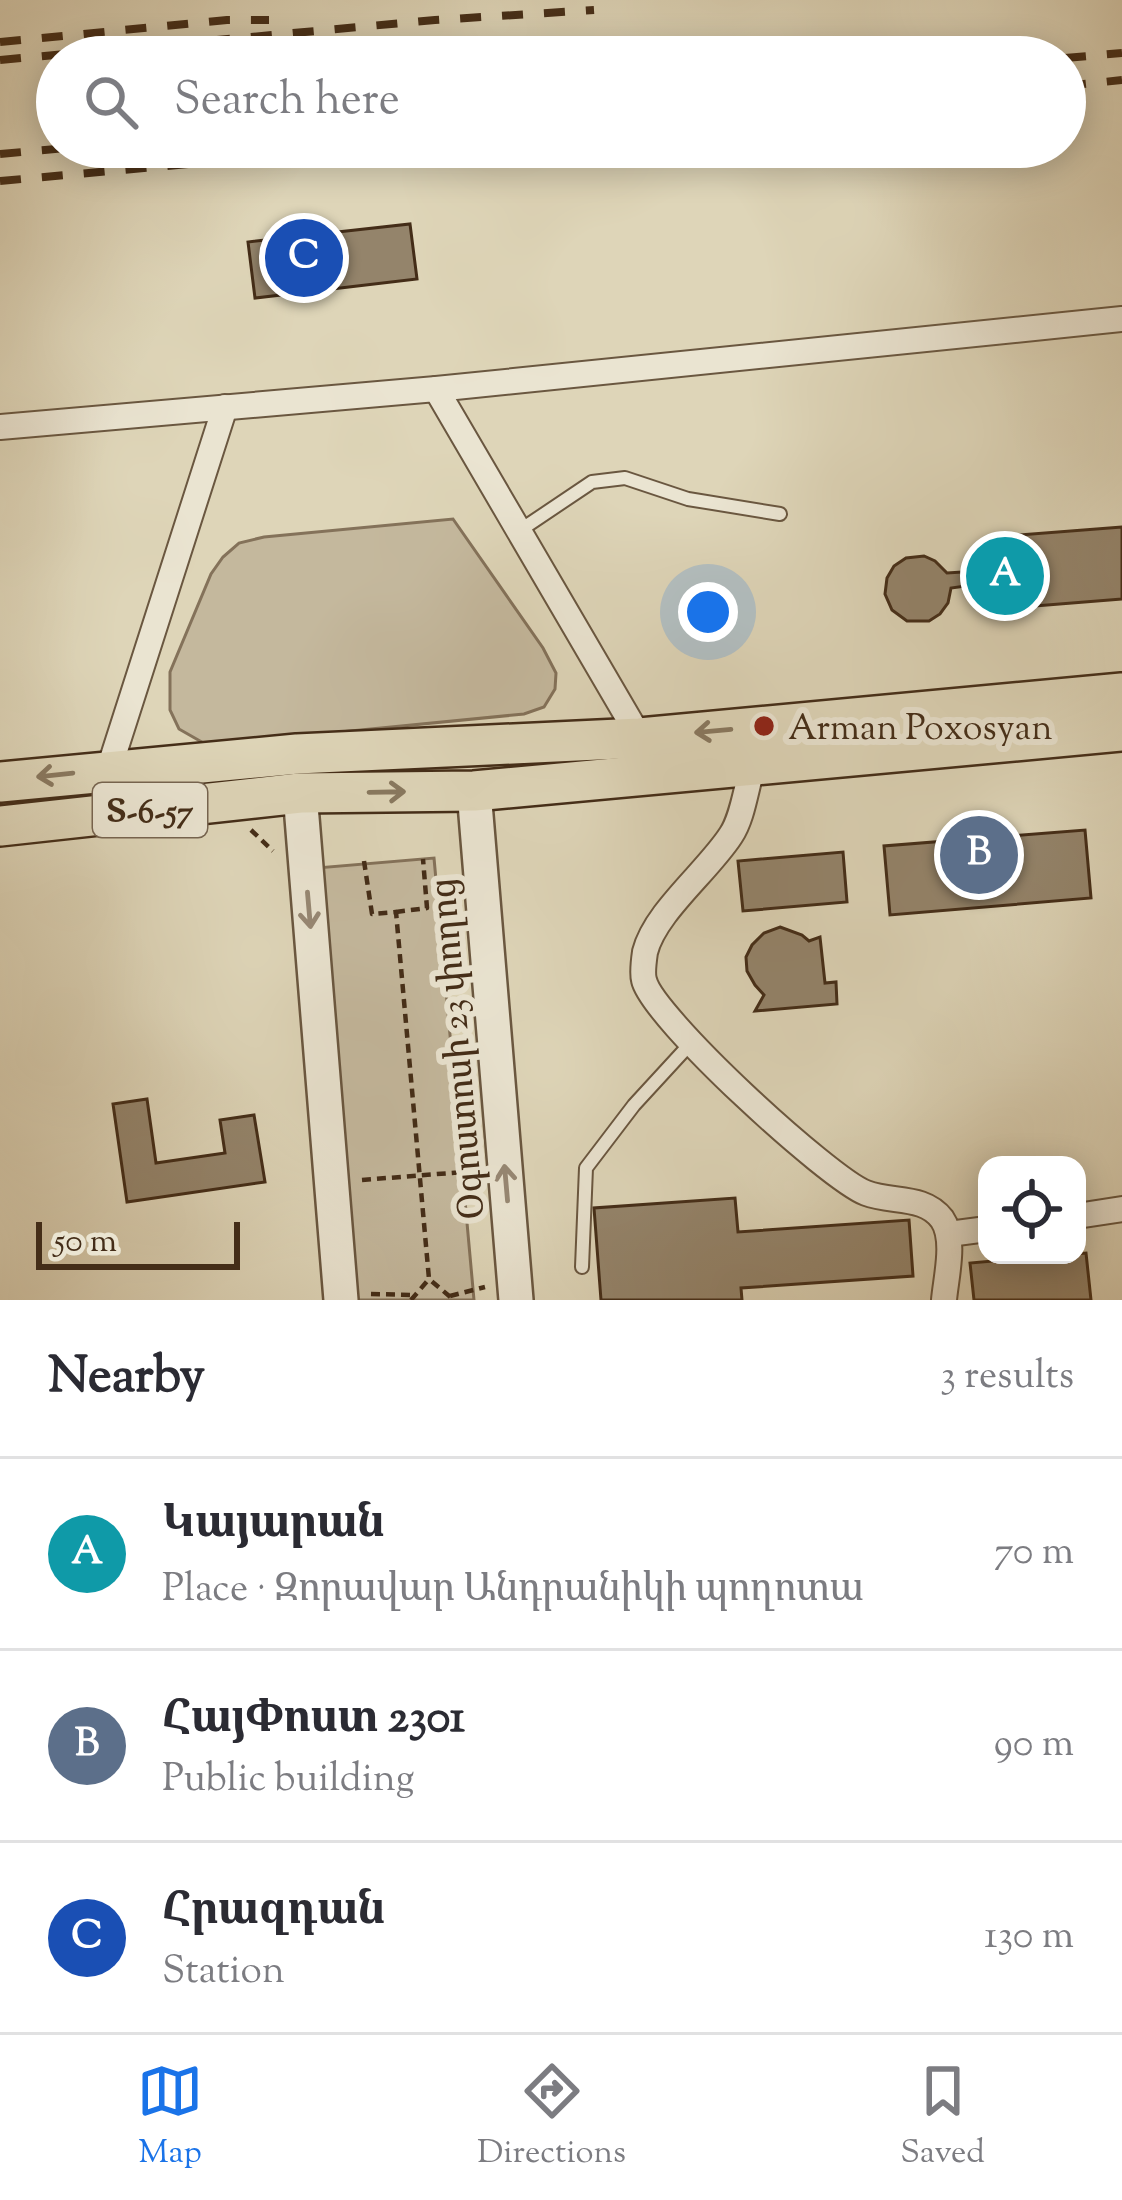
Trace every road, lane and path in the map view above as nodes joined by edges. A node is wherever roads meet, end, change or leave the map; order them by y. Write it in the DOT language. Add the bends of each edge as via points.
graph roads {
  1 [pos="1122,319"];
  2 [pos="436,389"];
  3 [pos="225,407"];
  4 [pos="0,427"];
  5 [pos="780,514"];
  6 [pos="519,531"];
  7 [pos="1122,693"];
  8 [pos="1122,731"];
  9 [pos="640,738"];
  10 [pos="470,746"];
  11 [pos="753,766"];
  12 [pos="109,769"];
  13 [pos="299,773"];
  14 [pos="0,782"];
  15 [pos="474,791"];
  16 [pos="0,826"];
  17 [pos="251,830"];
  18 [pos="276,853"];
  19 [pos="423,859"];
  20 [pos="364,861"];
  21 [pos="396,912"];
  22 [pos="692,1042"];
  23 [pos="505,1168"];
  24 [pos="420,1175"];
  25 [pos="356,1181"];
  26 [pos="1122,1209"];
  27 [pos="1086,1215"];
  28 [pos="978,1229"];
  29 [pos="949,1234"];
  30 [pos="581,1267"];
  31 [pos="429,1279"];
  32 [pos="509,1291"];
  33 [pos="355,1297"];
  34 [pos="412,1297"];
  35 [pos="452,1298"];
  36 [pos="944,1300"];
  1 -- 2 [label="street"];
  2 -- 3 [label="street"];
  2 -- 6 [label="street"];
  3 -- 4 [label="street"];
  3 -- 12 [label="street"];
  5 -- 6 [label="lane" via="688,499 625,478 592,482"];
  6 -- 9 [label="street"];
  7 -- 9 [label="main road, Տ-6-57, one-way"];
  8 -- 11 [label="main road, Տ-6-57"];
  9 -- 10 [label="main road, Տ-6-57"];
  10 -- 13 [label="main road, Տ-6-57"];
  10 -- 15 [label="main road"];
  11 -- 15 [label="main road, Տ-6-57"];
  11 -- 22 [label="street" via="734,832 655,928 645,953 644,980"];
  12 -- 13 [label="main road, Տ-6-57"];
  12 -- 14 [label="main road, Տ-6-57, one-way"];
  13 -- 15 [label="main road, Տ-6-57, one-way"];
  13 -- 16 [label="main road, Տ-6-57"];
  13 -- 33 [label="street, one-way"];
  15 -- 23 [label="street, Օգոստոսի 23 փողոց"];
  17 -- 18 [label="path"];
  19 -- 21 [label="path" via="427,908"];
  20 -- 21 [label="path" via="371,914"];
  21 -- 24 [label="path"];
  22 -- 29 [label="street" via="833,1172 865,1193 924,1204"];
  22 -- 30 [label="lane" via="586,1168"];
  23 -- 24 [label="path"];
  32 -- 23 [label="street, Օգոստոսի 23 փողոց, one-way"];
  24 -- 25 [label="path"];
  24 -- 31 [label="path"];
  26 -- 27 [label="street"];
  28 -- 29 [label="street"];
  29 -- 36 [label="street"];
  31 -- 34 [label="path"];
  31 -- 35 [label="path"];
  32 -- 35 [label="path"];
  33 -- 34 [label="path"];
}
